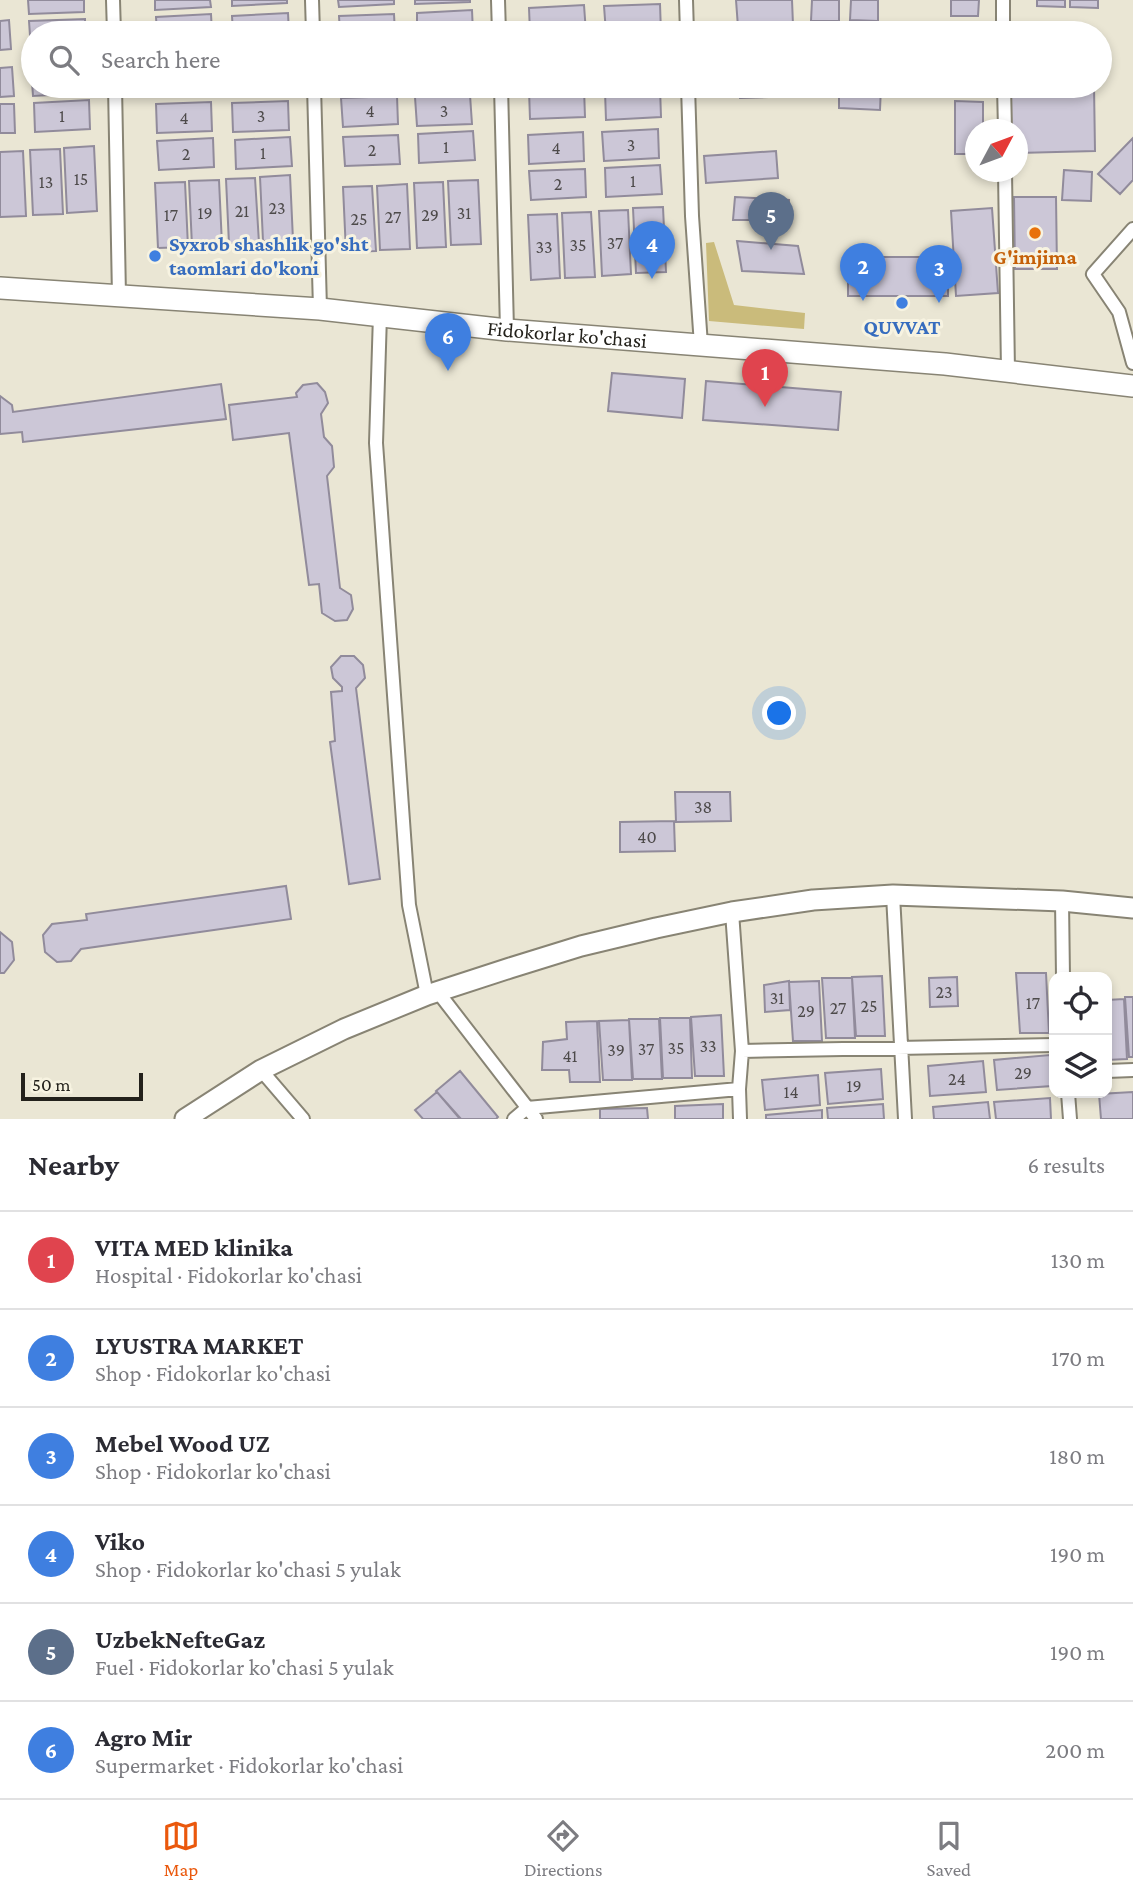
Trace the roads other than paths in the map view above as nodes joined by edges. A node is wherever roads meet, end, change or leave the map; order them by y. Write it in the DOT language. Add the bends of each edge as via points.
graph roads {
  1 [pos="113,0"];
  2 [pos="312,0"];
  3 [pos="498,0"];
  4 [pos="686,0"];
  5 [pos="1003,0"];
  6 [pos="114,21"];
  7 [pos="313,21"];
  8 [pos="499,21"];
  9 [pos="687,21"];
  10 [pos="1003,21"];
  11 [pos="115,98"];
  12 [pos="314,98"];
  13 [pos="501,98"];
  14 [pos="688,98"];
  15 [pos="1004,98"];
  16 [pos="1005,119"];
  17 [pos="1005,182"];
  18 [pos="1133,229"];
  19 [pos="0,288"];
  20 [pos="119,296"];
  21 [pos="320,309"];
  22 [pos="380,315"];
  23 [pos="507,330"];
  24 [pos="701,345"];
  25 [pos="1133,363"];
  26 [pos="1008,371"];
  27 [pos="1133,386"];
  28 [pos="892,895"];
  29 [pos="1062,901"];
  30 [pos="1133,908"];
  31 [pos="732,912"];
  32 [pos="1063,972"];
  33 [pos="433,994"];
  34 [pos="1049,1045"];
  35 [pos="902,1049"];
  36 [pos="742,1051"];
  37 [pos="261,1070"];
  38 [pos="1133,1070"];
  39 [pos="1112,1071"];
  40 [pos="739,1089"];
  41 [pos="1068,1098"];
  42 [pos="527,1108"];
  43 [pos="185,1119"];
  44 [pos="303,1119"];
  45 [pos="514,1119"];
  46 [pos="536,1119"];
  47 [pos="740,1119"];
  48 [pos="905,1119"];
  49 [pos="1070,1119"];
  1 -- 6 [label="street"];
  2 -- 7 [label="street"];
  3 -- 8 [label="street"];
  4 -- 9 [label="street"];
  5 -- 10 [label="street"];
  11 -- 20 [label="street"];
  12 -- 21 [label="street"];
  13 -- 23 [label="street"];
  14 -- 24 [label="street"];
  15 -- 16 [label="street"];
  17 -- 26 [label="street"];
  18 -- 25 [label="street" via="1093,274 1119,312"];
  19 -- 20 [label="main road, Fidokorlar ko'chasi"];
  20 -- 21 [label="main road, Fidokorlar ko'chasi"];
  21 -- 22 [label="main road, Fidokorlar ko'chasi"];
  22 -- 23 [label="main road, Fidokorlar ko'chasi"];
  22 -- 33 [label="street" via="376,443 409,905"];
  23 -- 24 [label="main road, Fidokorlar ko'chasi"];
  24 -- 26 [label="main road, Fidokorlar ko'chasi"];
  26 -- 27 [label="main road, Fidokorlar ko'chasi"];
  28 -- 29 [label="street"];
  28 -- 31 [label="street"];
  28 -- 35 [label="street"];
  29 -- 30 [label="street"];
  29 -- 32 [label="street"];
  31 -- 33 [label="street" via="581,946"];
  31 -- 36 [label="street"];
  33 -- 37 [label="street" via="344,1029"];
  33 -- 42 [label="street"];
  34 -- 35 [label="street"];
  35 -- 36 [label="street"];
  35 -- 48 [label="street"];
  36 -- 40 [label="street"];
  37 -- 43 [label="street"];
  37 -- 44 [label="street"];
  38 -- 39 [label="street"];
  40 -- 42 [label="street"];
  40 -- 47 [label="street"];
  41 -- 49 [label="street"];
  42 -- 45 [label="street"];
  42 -- 46 [label="street"];
}
